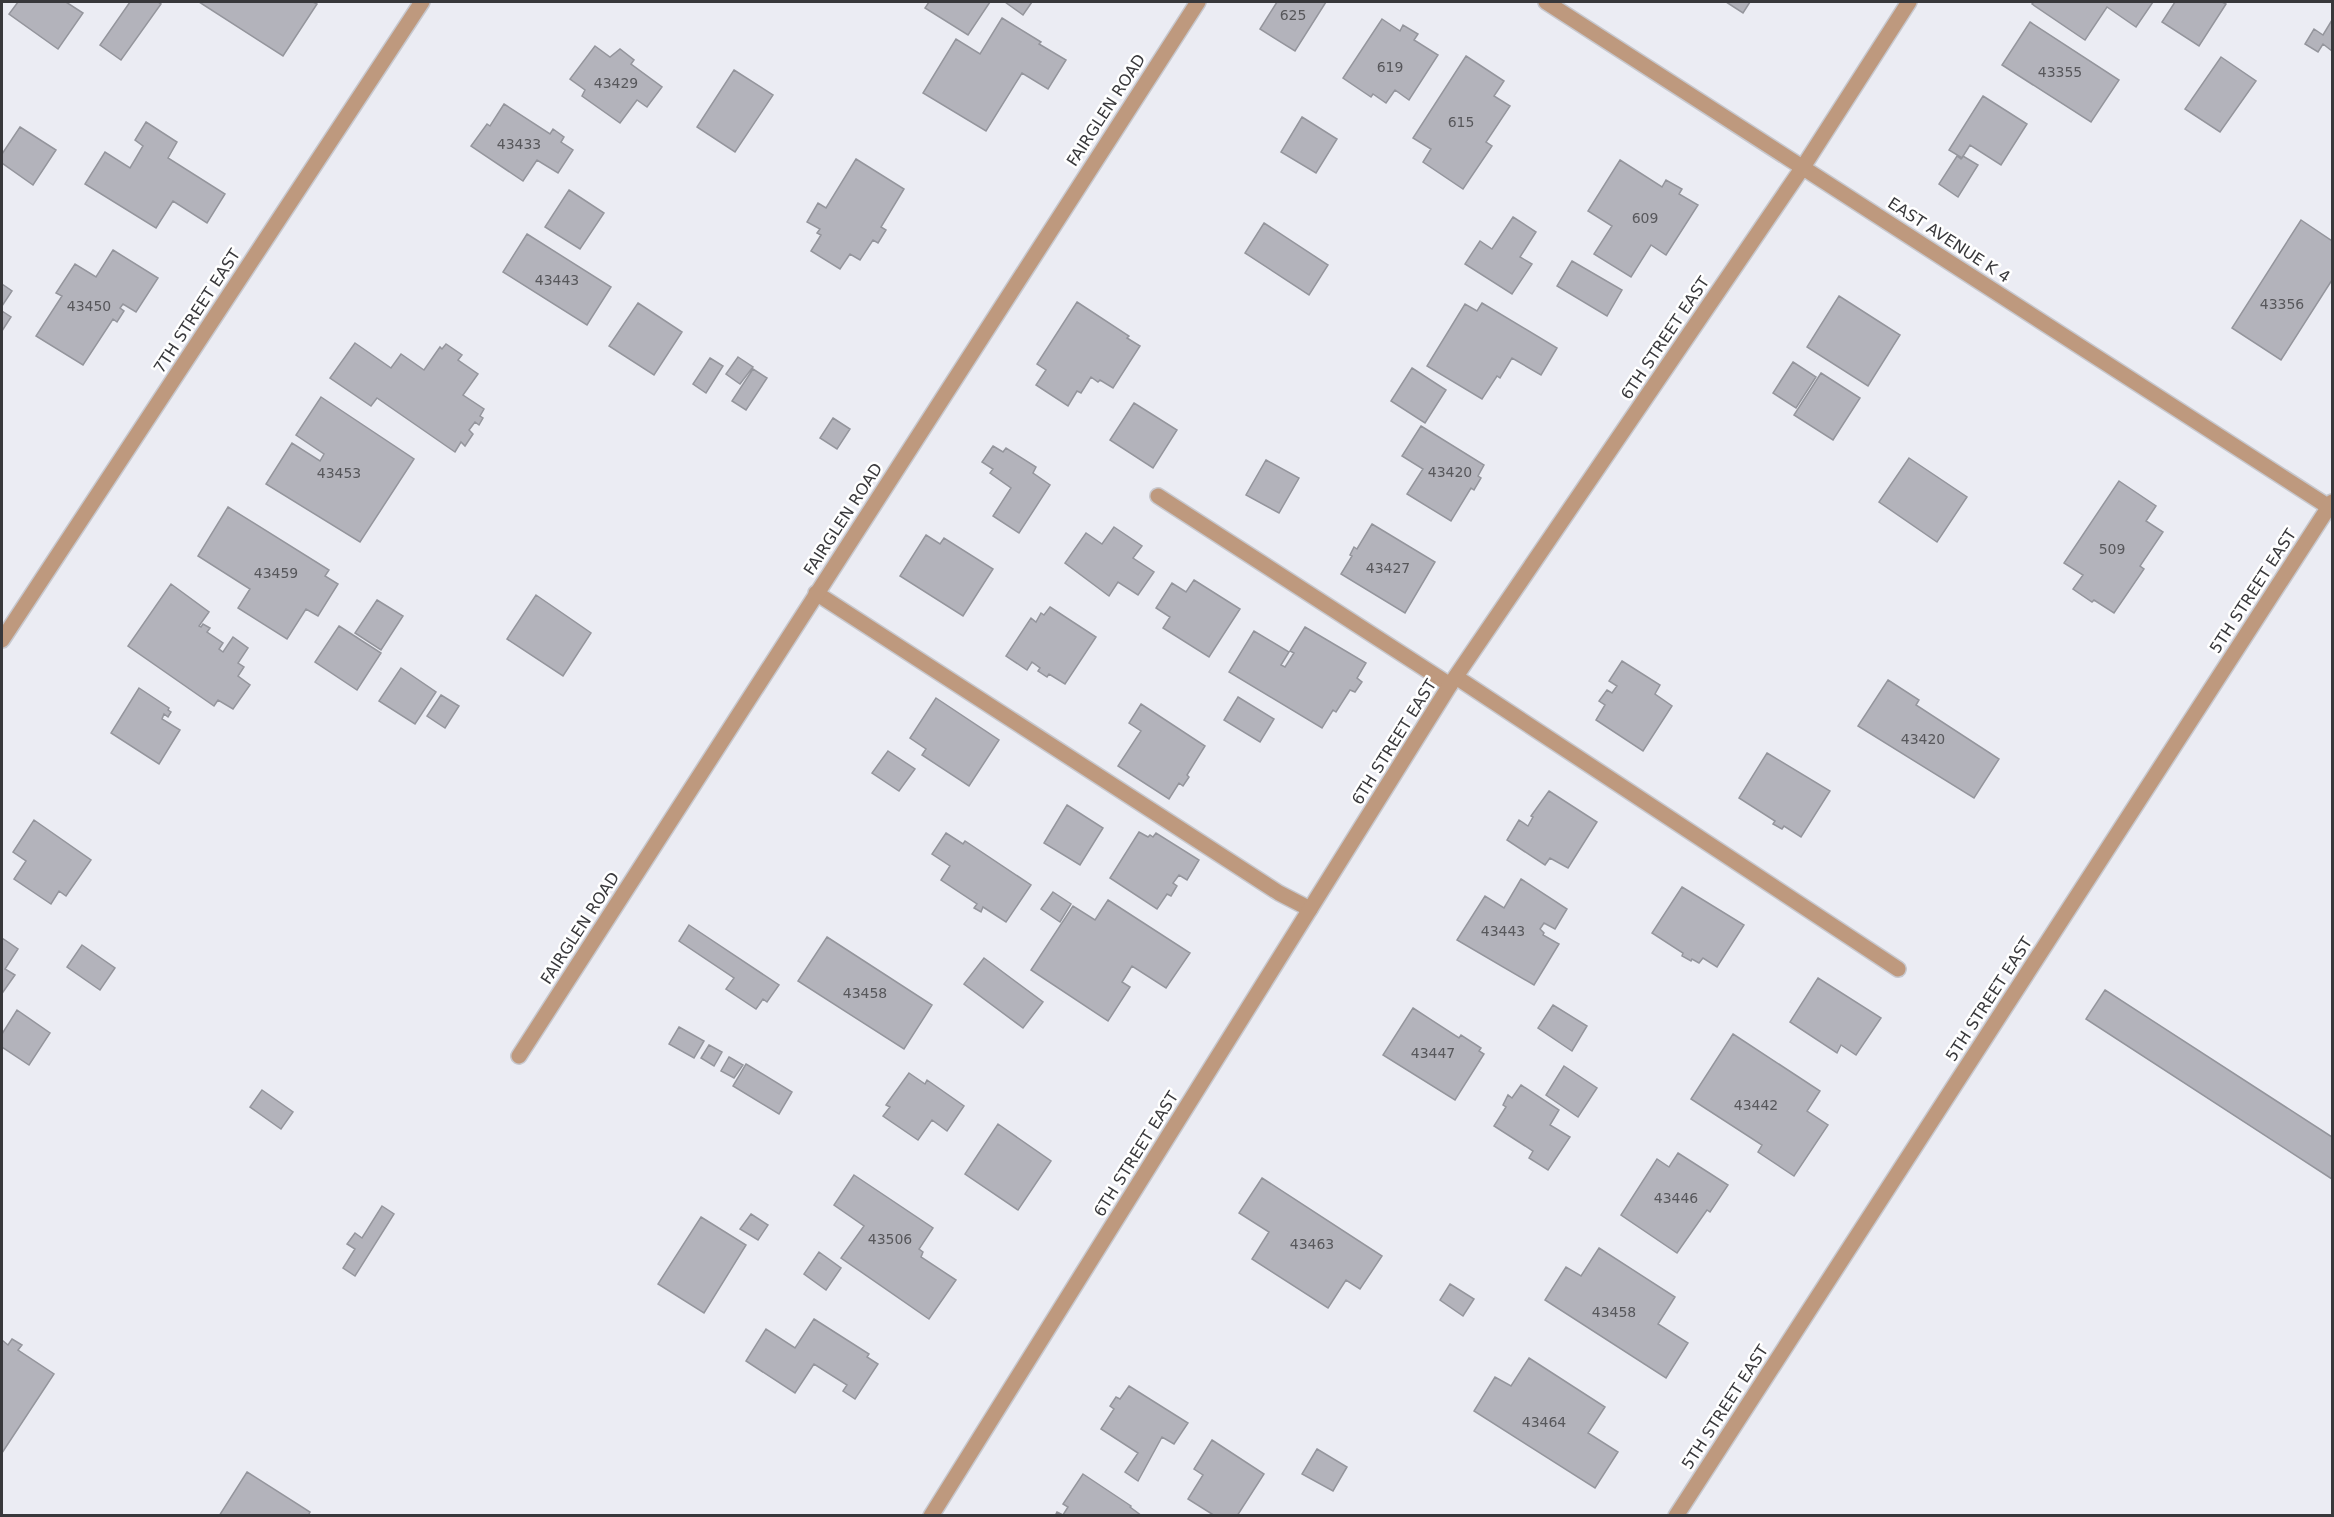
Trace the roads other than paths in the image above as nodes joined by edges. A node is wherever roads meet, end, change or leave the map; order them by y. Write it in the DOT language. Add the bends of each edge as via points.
graph roads {
  1 [pos="422,2"];
  2 [pos="1198,2"];
  3 [pos="1546,2"];
  4 [pos="1909,2"];
  5 [pos="1803,167"];
  6 [pos="1158,496"];
  7 [pos="2331,506"];
  8 [pos="816,593"];
  9 [pos="2,640"];
  10 [pos="1454,681"];
  11 [pos="1310,909"];
  12 [pos="1898,969"];
  13 [pos="519,1056"];
  14 [pos="931,1515"];
  15 [pos="1676,1515"];
  1 -- 9 [label="street, 7TH STREET EAST"];
  2 -- 8 [label="street, FAIRGLEN ROAD"];
  3 -- 5 [label="street, EAST AVENUE K 4"];
  4 -- 5 [label="street, 6TH STREET EAST"];
  5 -- 7 [label="street, EAST AVENUE K 4"];
  5 -- 10 [label="street, 6TH STREET EAST"];
  6 -- 10 [label="street"];
  7 -- 15 [label="street, 5TH STREET EAST"];
  8 -- 11 [label="street"];
  8 -- 13 [label="street, FAIRGLEN ROAD"];
  10 -- 11 [label="street, 6TH STREET EAST"];
  10 -- 12 [label="street"];
  11 -- 14 [label="street, 6TH STREET EAST"];
}
